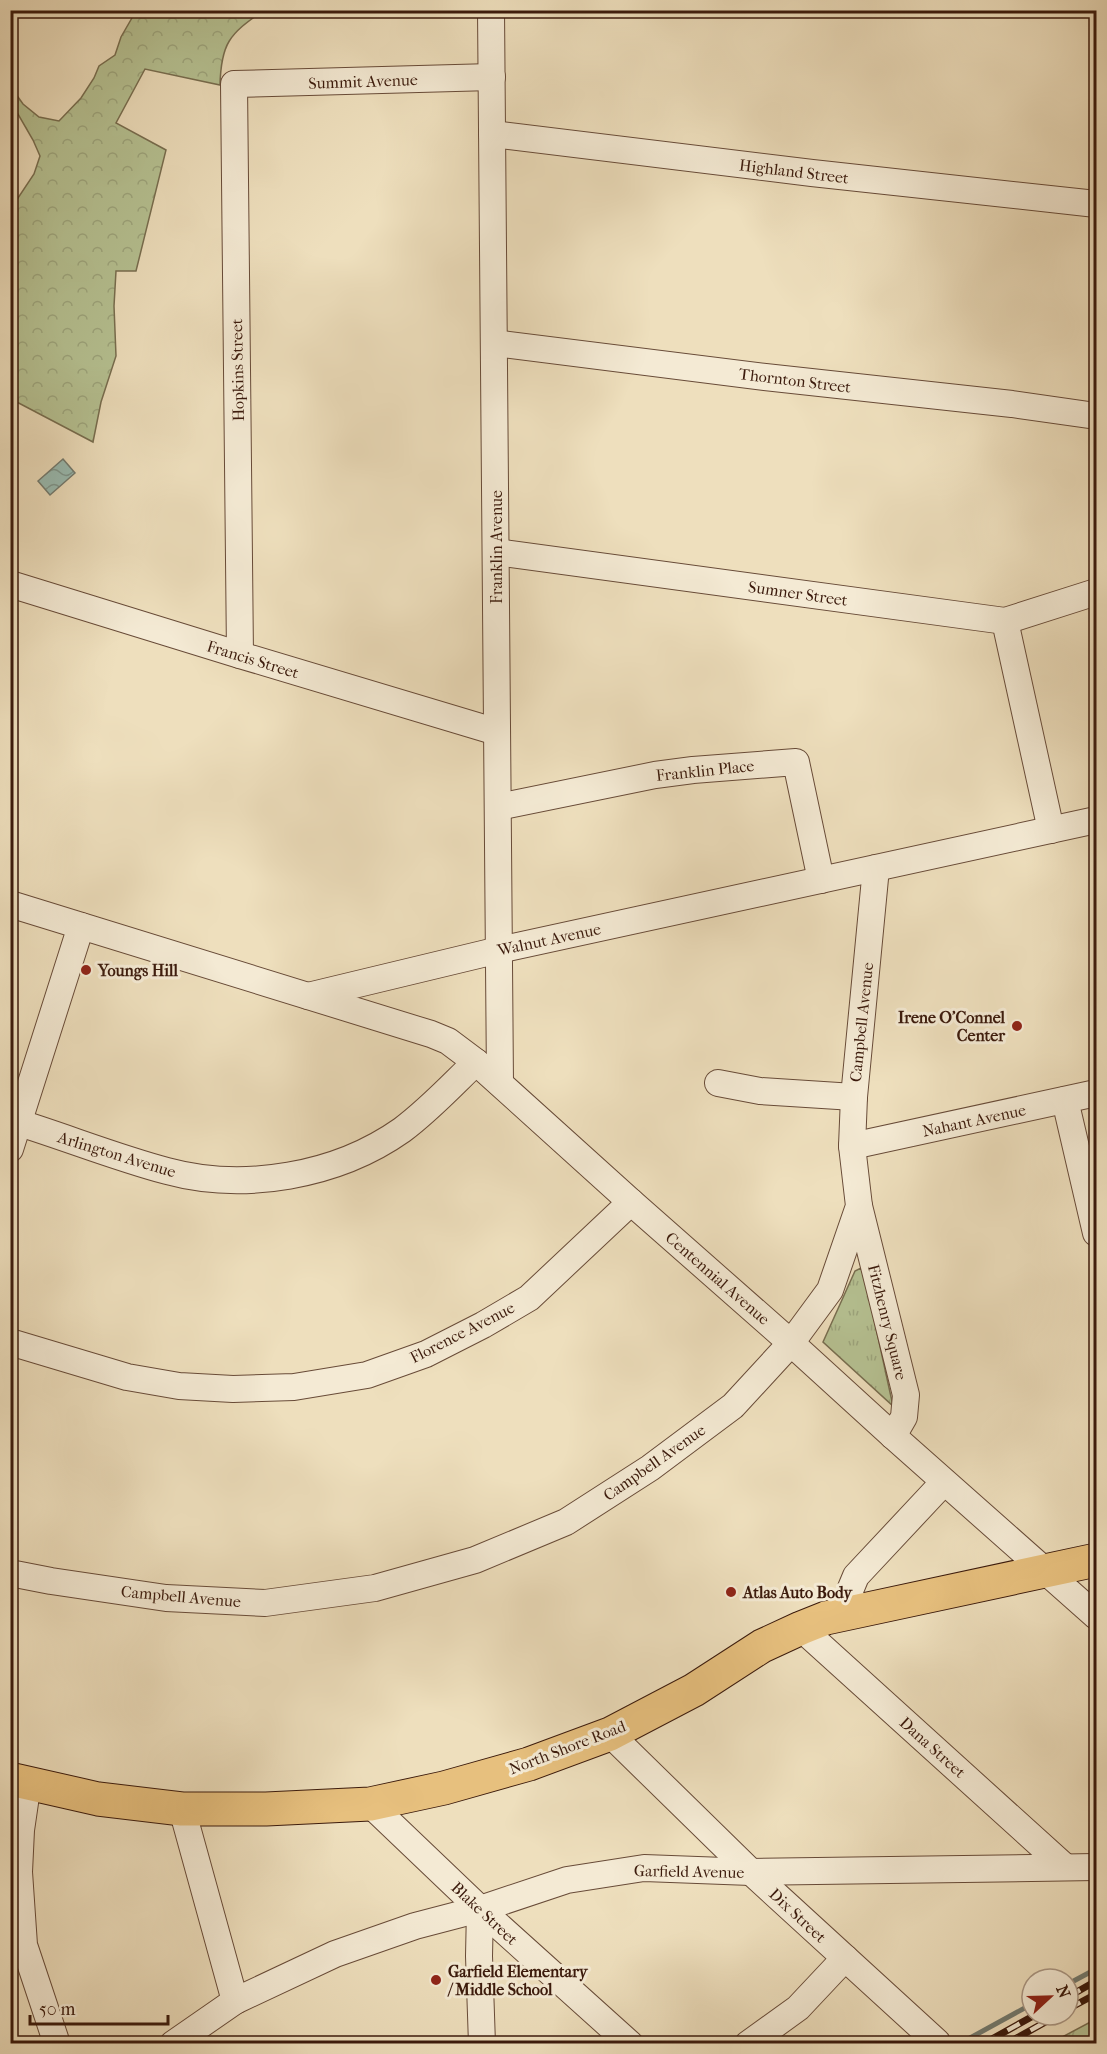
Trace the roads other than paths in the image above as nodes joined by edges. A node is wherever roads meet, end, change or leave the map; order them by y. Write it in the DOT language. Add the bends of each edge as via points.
graph roads {
  1 [pos="491,10"];
  2 [pos="492,77"];
  3 [pos="234,84"];
  4 [pos="492,134"];
  5 [pos="1096,204"];
  6 [pos="494,343"];
  7 [pos="1096,416"];
  8 [pos="496,552"];
  9 [pos="10,584"];
  10 [pos="1096,592"];
  11 [pos="1005,621"];
  12 [pos="240,656"];
  13 [pos="497,732"];
  14 [pos="498,807"];
  15 [pos="1096,820"];
  16 [pos="1051,830"];
  17 [pos="876,868"];
  18 [pos="821,880"];
  19 [pos="10,904"];
  20 [pos="81,926"];
  21 [pos="499,950"];
  22 [pos="307,996"];
  23 [pos="476,1062"];
  24 [pos="500,1083"];
  25 [pos="718,1083"];
  26 [pos="1096,1093"];
  27 [pos="854,1097"];
  28 [pos="1065,1100"];
  29 [pos="15,1121"];
  30 [pos="852,1146"];
  31 [pos="10,1149"];
  32 [pos="631,1203"];
  33 [pos="859,1206"];
  34 [pos="1096,1233"];
  35 [pos="10,1342"];
  36 [pos="791,1343"];
  37 [pos="893,1436"];
  38 [pos="944,1482"];
  39 [pos="1096,1560"];
  40 [pos="1047,1570"];
  41 [pos="10,1573"];
  42 [pos="846,1612"];
  43 [pos="1096,1616"];
  44 [pos="801,1628"];
  45 [pos="610,1734"];
  46 [pos="19,1780"];
  47 [pos="370,1804"];
  48 [pos="182,1809"];
  49 [pos="1065,1867"];
  50 [pos="1096,1867"];
  51 [pos="751,1872"];
  52 [pos="480,1909"];
  53 [pos="17,1946"];
  54 [pos="844,1958"];
  55 [pos="235,2001"];
  56 [pos="937,2042"];
  57 [pos="57,2043"];
  58 [pos="173,2043"];
  59 [pos="482,2043"];
  60 [pos="630,2043"];
  61 [pos="748,2043"];
  1 -- 2 [label="street, Franklin Avenue"];
  2 -- 3 [label="street, Summit Avenue"];
  2 -- 4 [label="street, Franklin Avenue"];
  3 -- 12 [label="street, Hopkins Street"];
  4 -- 5 [label="street, Highland Street"];
  4 -- 6 [label="street, Franklin Avenue"];
  6 -- 7 [label="street, Thornton Street"];
  6 -- 8 [label="street, Franklin Avenue"];
  8 -- 11 [label="street, Sumner Street"];
  8 -- 13 [label="street, Franklin Avenue"];
  9 -- 12 [label="street, Francis Street"];
  10 -- 11 [label="street, Sumner Street"];
  11 -- 16 [label="street"];
  12 -- 13 [label="street, Francis Street"];
  13 -- 14 [label="street, Franklin Avenue"];
  14 -- 18 [label="street, Franklin Place" via="655,775 796,762"];
  14 -- 21 [label="street, Franklin Avenue"];
  15 -- 16 [label="street, Walnut Avenue"];
  16 -- 17 [label="street, Walnut Avenue"];
  17 -- 18 [label="street, Walnut Avenue"];
  17 -- 27 [label="street, Campbell Avenue"];
  18 -- 21 [label="street, Walnut Avenue"];
  19 -- 20 [label="street"];
  20 -- 22 [label="street"];
  20 -- 29 [label="street"];
  21 -- 22 [label="street, Walnut Avenue"];
  21 -- 24 [label="street, Franklin Avenue"];
  22 -- 23 [label="street, Centennial Avenue" via="431,1034"];
  23 -- 24 [label="street, Centennial Avenue"];
  23 -- 29 [label="street, Arlington Avenue" via="402,1130 378,1145 334,1166 292,1176 210,1178 168,1172"];
  24 -- 32 [label="street, Centennial Avenue"];
  25 -- 27 [label="street" via="760,1091"];
  26 -- 28 [label="street, Nahant Avenue"];
  27 -- 30 [label="street, Campbell Avenue"];
  28 -- 30 [label="street, Nahant Avenue"];
  28 -- 34 [label="street"];
  29 -- 31 [label="street"];
  30 -- 33 [label="street, Campbell Avenue"];
  32 -- 35 [label="street, Florence Avenue" via="529,1298 426,1354 367,1375 294,1387 179,1386 128,1377"];
  32 -- 36 [label="street, Centennial Avenue"];
  33 -- 36 [label="street, Campbell Avenue" via="830,1290"];
  33 -- 37 [label="street, Fitzhenry Square" via="906,1395 904,1417"];
  36 -- 37 [label="street, Centennial Avenue"];
  36 -- 41 [label="street, Campbell Avenue" via="733,1406 650,1468 566,1522 464,1563 375,1588 265,1603 166,1598"];
  37 -- 38 [label="street, Centennial Avenue"];
  38 -- 40 [label="street, Centennial Avenue"];
  38 -- 42 [label="street" via="856,1575"];
  39 -- 40 [label="main road, North Shore Road"];
  40 -- 42 [label="main road, North Shore Road"];
  40 -- 43 [label="street, Centennial Avenue"];
  42 -- 44 [label="main road, North Shore Road"];
  44 -- 45 [label="main road, North Shore Road" via="762,1646 694,1690"];
  44 -- 49 [label="street, Dana Street"];
  45 -- 47 [label="main road, North Shore Road" via="530,1764"];
  45 -- 51 [label="street, Dix Street"];
  46 -- 48 [label="main road, North Shore Road" via="99,1799"];
  46 -- 53 [label="street"];
  47 -- 48 [label="main road, North Shore Road"];
  47 -- 52 [label="street, Blake Street"];
  48 -- 55 [label="street"];
  49 -- 50 [label="street, Garfield Avenue"];
  49 -- 51 [label="street, Garfield Avenue"];
  51 -- 52 [label="street, Garfield Avenue" via="644,1868 567,1880"];
  51 -- 54 [label="street, Dix Street"];
  52 -- 55 [label="street, Garfield Avenue" via="415,1926 335,1954"];
  52 -- 59 [label="street"];
  52 -- 60 [label="street, Blake Street"];
  53 -- 57 [label="street"];
  54 -- 56 [label="street, Dix Street"];
  54 -- 61 [label="street" via="798,2008"];
  55 -- 58 [label="street, Garfield Avenue"];
}
